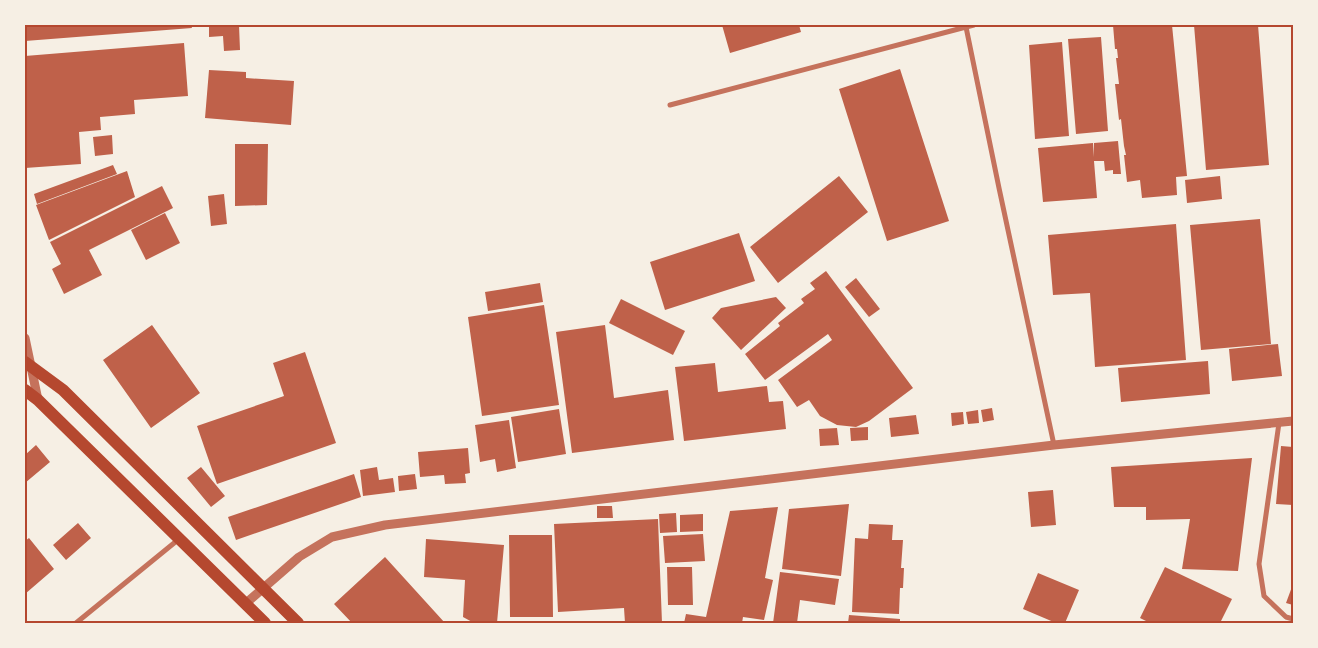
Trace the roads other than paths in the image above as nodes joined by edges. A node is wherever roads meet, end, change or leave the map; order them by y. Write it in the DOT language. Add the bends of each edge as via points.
graph roads {
  1 [pos="974,25"];
  2 [pos="966,27"];
  3 [pos="670,105"];
  4 [pos="25,338"];
  5 [pos="28,365"];
  6 [pos="25,390"];
  7 [pos="38,400"];
  8 [pos="1293,421"];
  9 [pos="1279,423"];
  10 [pos="1054,445"];
  11 [pos="179,539"];
  12 [pos="263,588"];
  13 [pos="245,604"];
  14 [pos="1293,620"];
  15 [pos="76,623"];
  16 [pos="265,623"];
  17 [pos="298,623"];
  1 -- 2 [label="street"];
  2 -- 3 [label="street"];
  2 -- 10 [label="street"];
  4 -- 5 [label="street"];
  5 -- 7 [label="street"];
  5 -- 12 [label="main road" via="63,390"];
  6 -- 7 [label="main road"];
  7 -- 11 [label="main road"];
  8 -- 9 [label="street"];
  9 -- 10 [label="street"];
  9 -- 14 [label="street" via="1259,564 1264,596"];
  10 -- 12 [label="street" via="385,525 332,537 299,557"];
  11 -- 13 [label="main road"];
  11 -- 15 [label="street"];
  12 -- 13 [label="street"];
  12 -- 17 [label="main road"];
  13 -- 16 [label="main road"];
}
